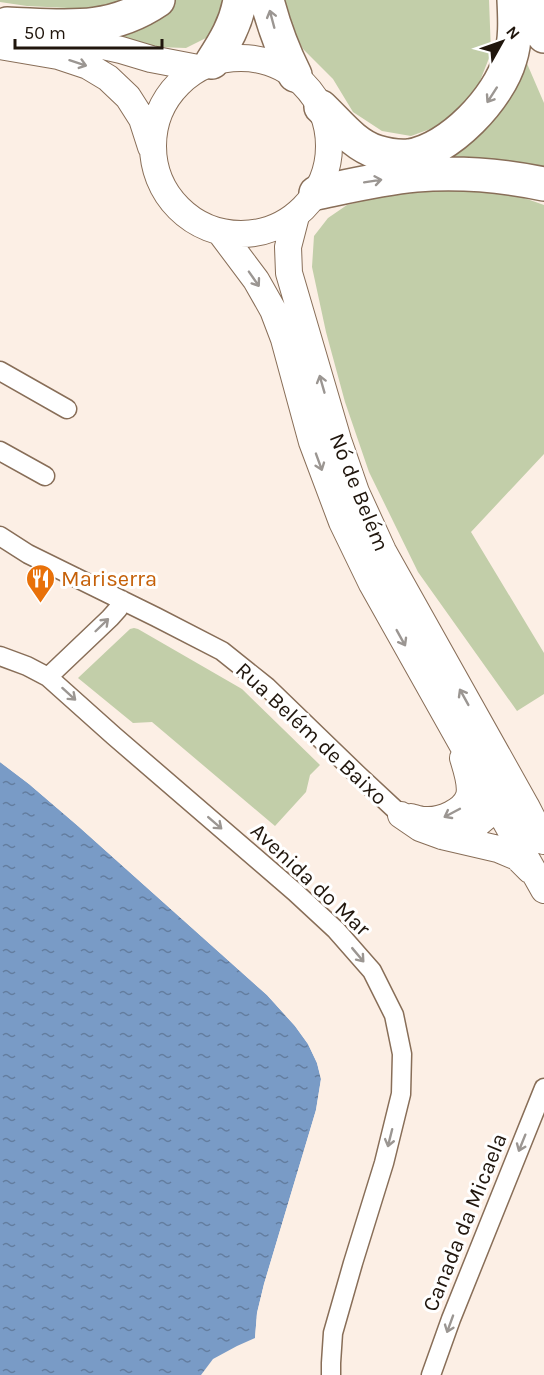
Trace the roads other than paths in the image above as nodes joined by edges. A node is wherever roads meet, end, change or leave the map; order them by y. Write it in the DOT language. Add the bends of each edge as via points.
graph roads {
  1 [pos="158,0"];
  2 [pos="240,0"];
  3 [pos="267,0"];
  4 [pos="514,0"];
  5 [pos="532,0"];
  6 [pos="2,31"];
  7 [pos="544,36"];
  8 [pos="205,65"];
  9 [pos="295,75"];
  10 [pos="321,107"];
  11 [pos="152,150"];
  12 [pos="544,184"];
  13 [pos="306,204"];
  14 [pos="220,232"];
  15 [pos="0,371"];
  16 [pos="67,409"];
  17 [pos="0,451"];
  18 [pos="45,476"];
  19 [pos="0,536"];
  20 [pos="122,600"];
  21 [pos="0,656"];
  22 [pos="48,676"];
  23 [pos="450,724"];
  24 [pos="493,748"];
  25 [pos="496,803"];
  26 [pos="401,815"];
  27 [pos="442,836"];
  28 [pos="544,841"];
  29 [pos="541,884"];
  30 [pos="544,1088"];
  31 [pos="331,1375"];
  32 [pos="431,1375"];
  1 -- 6 [label="highway" via="107,23"];
  2 -- 8 [label="highway" via="229,35"];
  9 -- 3 [label="highway, one-way" via="273,26"];
  4 -- 10 [label="highway, one-way" via="514,34 506,73 487,104 464,126 430,148 409,156 377,152 362,146"];
  5 -- 7 [label="highway"];
  6 -- 8 [label="main road" via="120,50 151,60"];
  6 -- 11 [label="main road, one-way" via="108,78 128,97 142,119"];
  8 -- 9 [label="main road" via="234,57 255,58"];
  8 -- 11 [label="main road" via="179,83 164,102 155,125"];
  9 -- 10 [label="main road"];
  10 -- 13 [label="main road" via="330,151 326,173"];
  11 -- 14 [label="main road" via="159,177 173,201 194,220"];
  13 -- 12 [label="highway, one-way" via="360,183 417,175 486,175"];
  13 -- 14 [label="main road" via="273,229 247,234"];
  24 -- 13 [label="main road, Nó de Belém, one-way" via="383,551 338,440 289,273 288,247"];
  14 -- 23 [label="main road, Nó de Belém, one-way" via="273,310 312,442 342,522"];
  15 -- 16 [label="street"];
  17 -- 18 [label="street"];
  19 -- 20 [label="street, Rua Belém de Baixo"];
  22 -- 20 [label="street, one-way" via="110,618"];
  20 -- 26 [label="street, Rua Belém de Baixo" via="222,651 267,687"];
  21 -- 22 [label="street, Avenida do Mar"];
  22 -- 31 [label="street, Avenida do Mar, one-way" via="336,930 372,971 394,1015 402,1054 401,1094 333,1333"];
  23 -- 25 [label="main road"];
  23 -- 26 [label="main road, one-way" via="468,773 469,796 458,811 441,818 424,820"];
  24 -- 25 [label="main road" via="501,776"];
  24 -- 28 [label="main road"];
  25 -- 27 [label="main road" via="483,820 466,830"];
  25 -- 29 [label="main road"];
  26 -- 27 [label="main road"];
  27 -- 29 [label="main road" via="517,856"];
  30 -- 32 [label="street, Canada da Micaela, one-way"];
}
